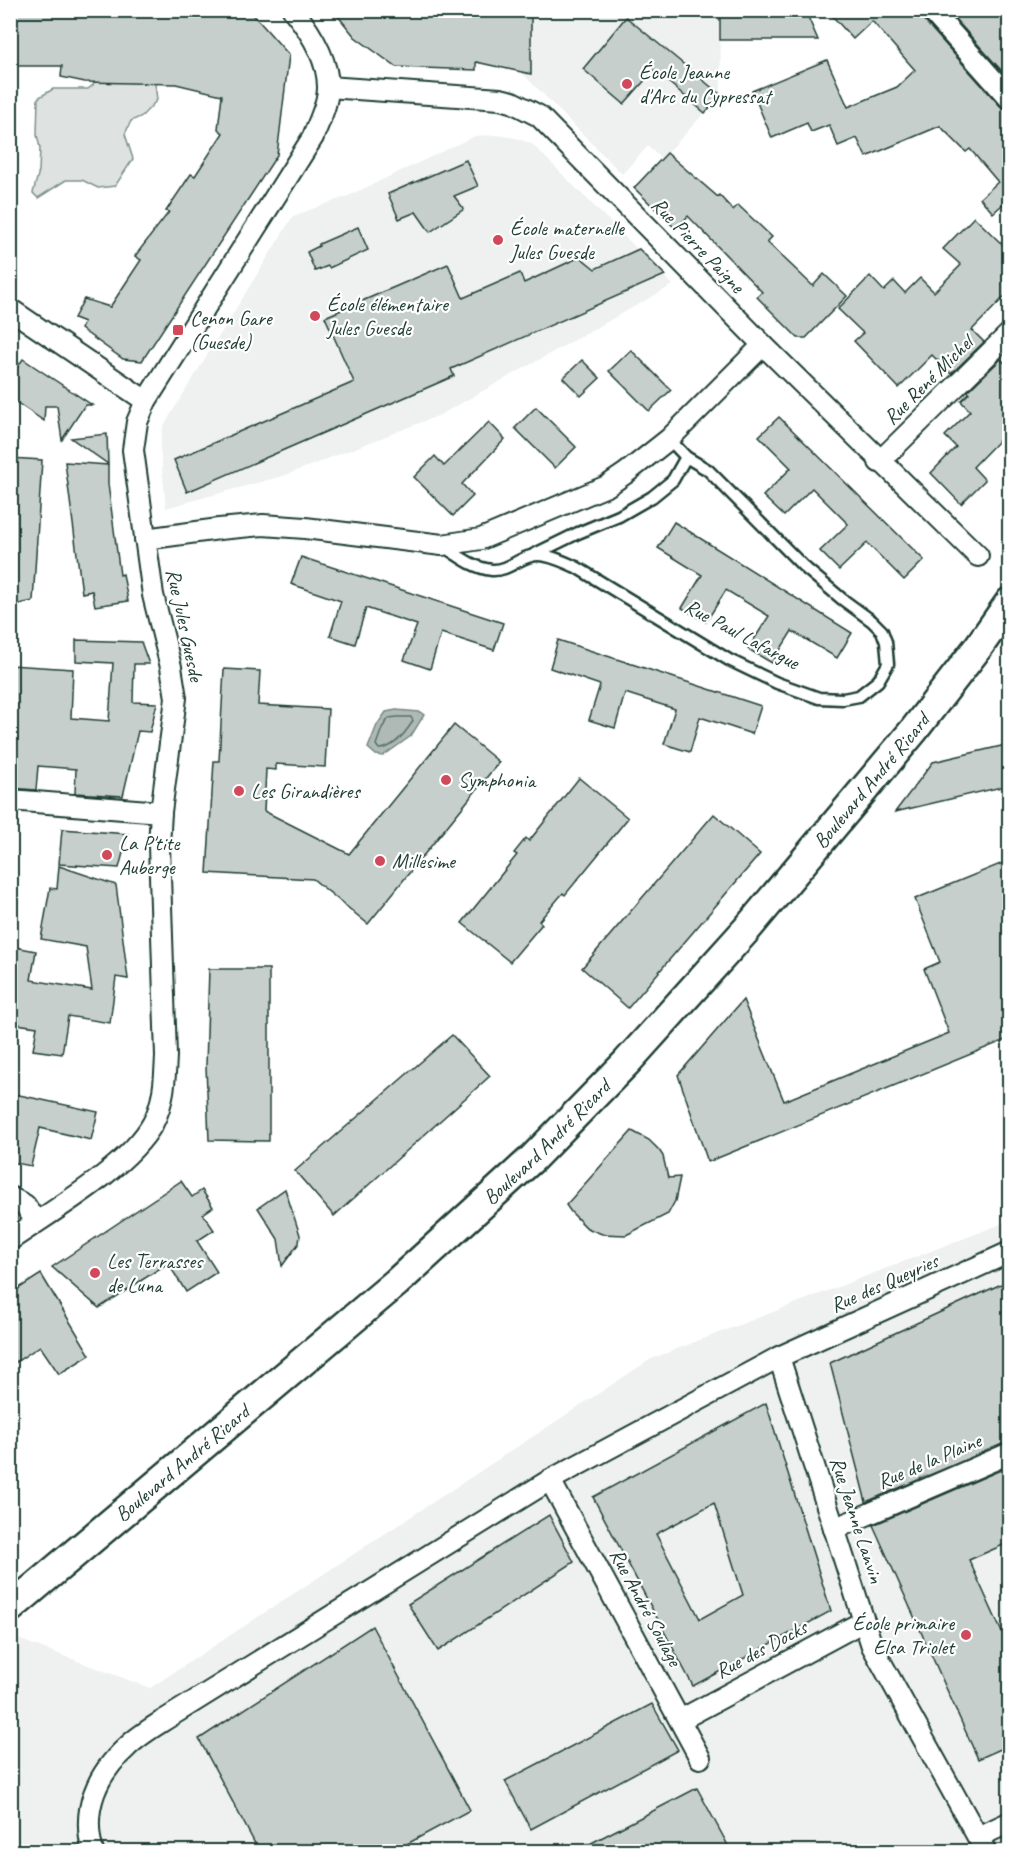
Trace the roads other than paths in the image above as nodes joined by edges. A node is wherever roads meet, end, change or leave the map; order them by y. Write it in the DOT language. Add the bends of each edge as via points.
graph roads {
  1 [pos="293,10"];
  2 [pos="931,10"];
  3 [pos="328,87"];
  4 [pos="1010,99"];
  5 [pos="12,313"];
  6 [pos="1010,333"];
  7 [pos="763,345"];
  8 [pos="146,401"];
  9 [pos="669,439"];
  10 [pos="686,457"];
  11 [pos="879,462"];
  12 [pos="145,539"];
  13 [pos="442,545"];
  14 [pos="532,555"];
  15 [pos="978,556"];
  16 [pos="1010,602"];
  17 [pos="10,800"];
  18 [pos="161,812"];
  19 [pos="10,1197"];
  20 [pos="36,1222"];
  21 [pos="10,1240"];
  22 [pos="1010,1252"];
  23 [pos="779,1357"];
  24 [pos="1010,1453"];
  25 [pos="550,1480"];
  26 [pos="834,1528"];
  27 [pos="10,1608"];
  28 [pos="864,1621"];
  29 [pos="680,1720"];
  30 [pos="700,1758"];
  31 [pos="1010,1822"];
  32 [pos="982,1844"];
  33 [pos="93,1851"];
  1 -- 3 [label="street, Rue Jules Guesde" via="314,40 325,66"];
  2 -- 4 [label="street"];
  3 -- 7 [label="street, Rue Pierre Paigne" via="500,99 533,113"];
  3 -- 8 [label="street, Rue Jules Guesde" via="313,137"];
  5 -- 8 [label="street"];
  6 -- 11 [label="street, Rue René Michel"];
  7 -- 9 [label="street"];
  7 -- 11 [label="street, Rue Pierre Paigne"];
  8 -- 12 [label="street, Rue Jules Guesde" via="136,422 133,450"];
  9 -- 10 [label="lane, Rue Paul Lafargue"];
  9 -- 13 [label="street" via="607,486 481,539"];
  10 -- 14 [label="lane" via="673,480 652,497"];
  10 -- 14 [label="lane, Rue Paul Lafargue" via="708,470 804,567 882,631 888,664 879,681 859,696 843,699 819,698 798,691 729,660 576,567"];
  11 -- 15 [label="street, Rue Pierre Paigne"];
  12 -- 13 [label="street" via="262,525"];
  12 -- 18 [label="street, Rue Jules Guesde" via="176,698"];
  13 -- 14 [label="lane" via="472,564 493,570"];
  16 -- 27 [label="main road, Boulevard André Ricard" via="914,730 706,977 533,1158 397,1282"];
  17 -- 18 [label="street"];
  18 -- 20 [label="street, Rue Jules Guesde" via="165,1088 153,1123 133,1151"];
  19 -- 20 [label="street" via="25,1205"];
  20 -- 21 [label="street, Rue Jules Guesde"];
  22 -- 23 [label="street, Rue des Queyries"];
  23 -- 25 [label="street, Rue des Queyries"];
  23 -- 26 [label="street, Rue Jeanne Lanvin"];
  24 -- 26 [label="street, Rue de la Plaine"];
  25 -- 29 [label="street, Rue André Soulage"];
  25 -- 33 [label="street, Rue des Queyries" via="127,1746 103,1773 89,1806"];
  26 -- 28 [label="street, Rue Jeanne Lanvin"];
  28 -- 29 [label="street, Rue des Docks"];
  28 -- 32 [label="street, Rue Jeanne Lanvin" via="872,1646"];
  29 -- 30 [label="street, Rue André Soulage"];
  31 -- 32 [label="street"];
}
